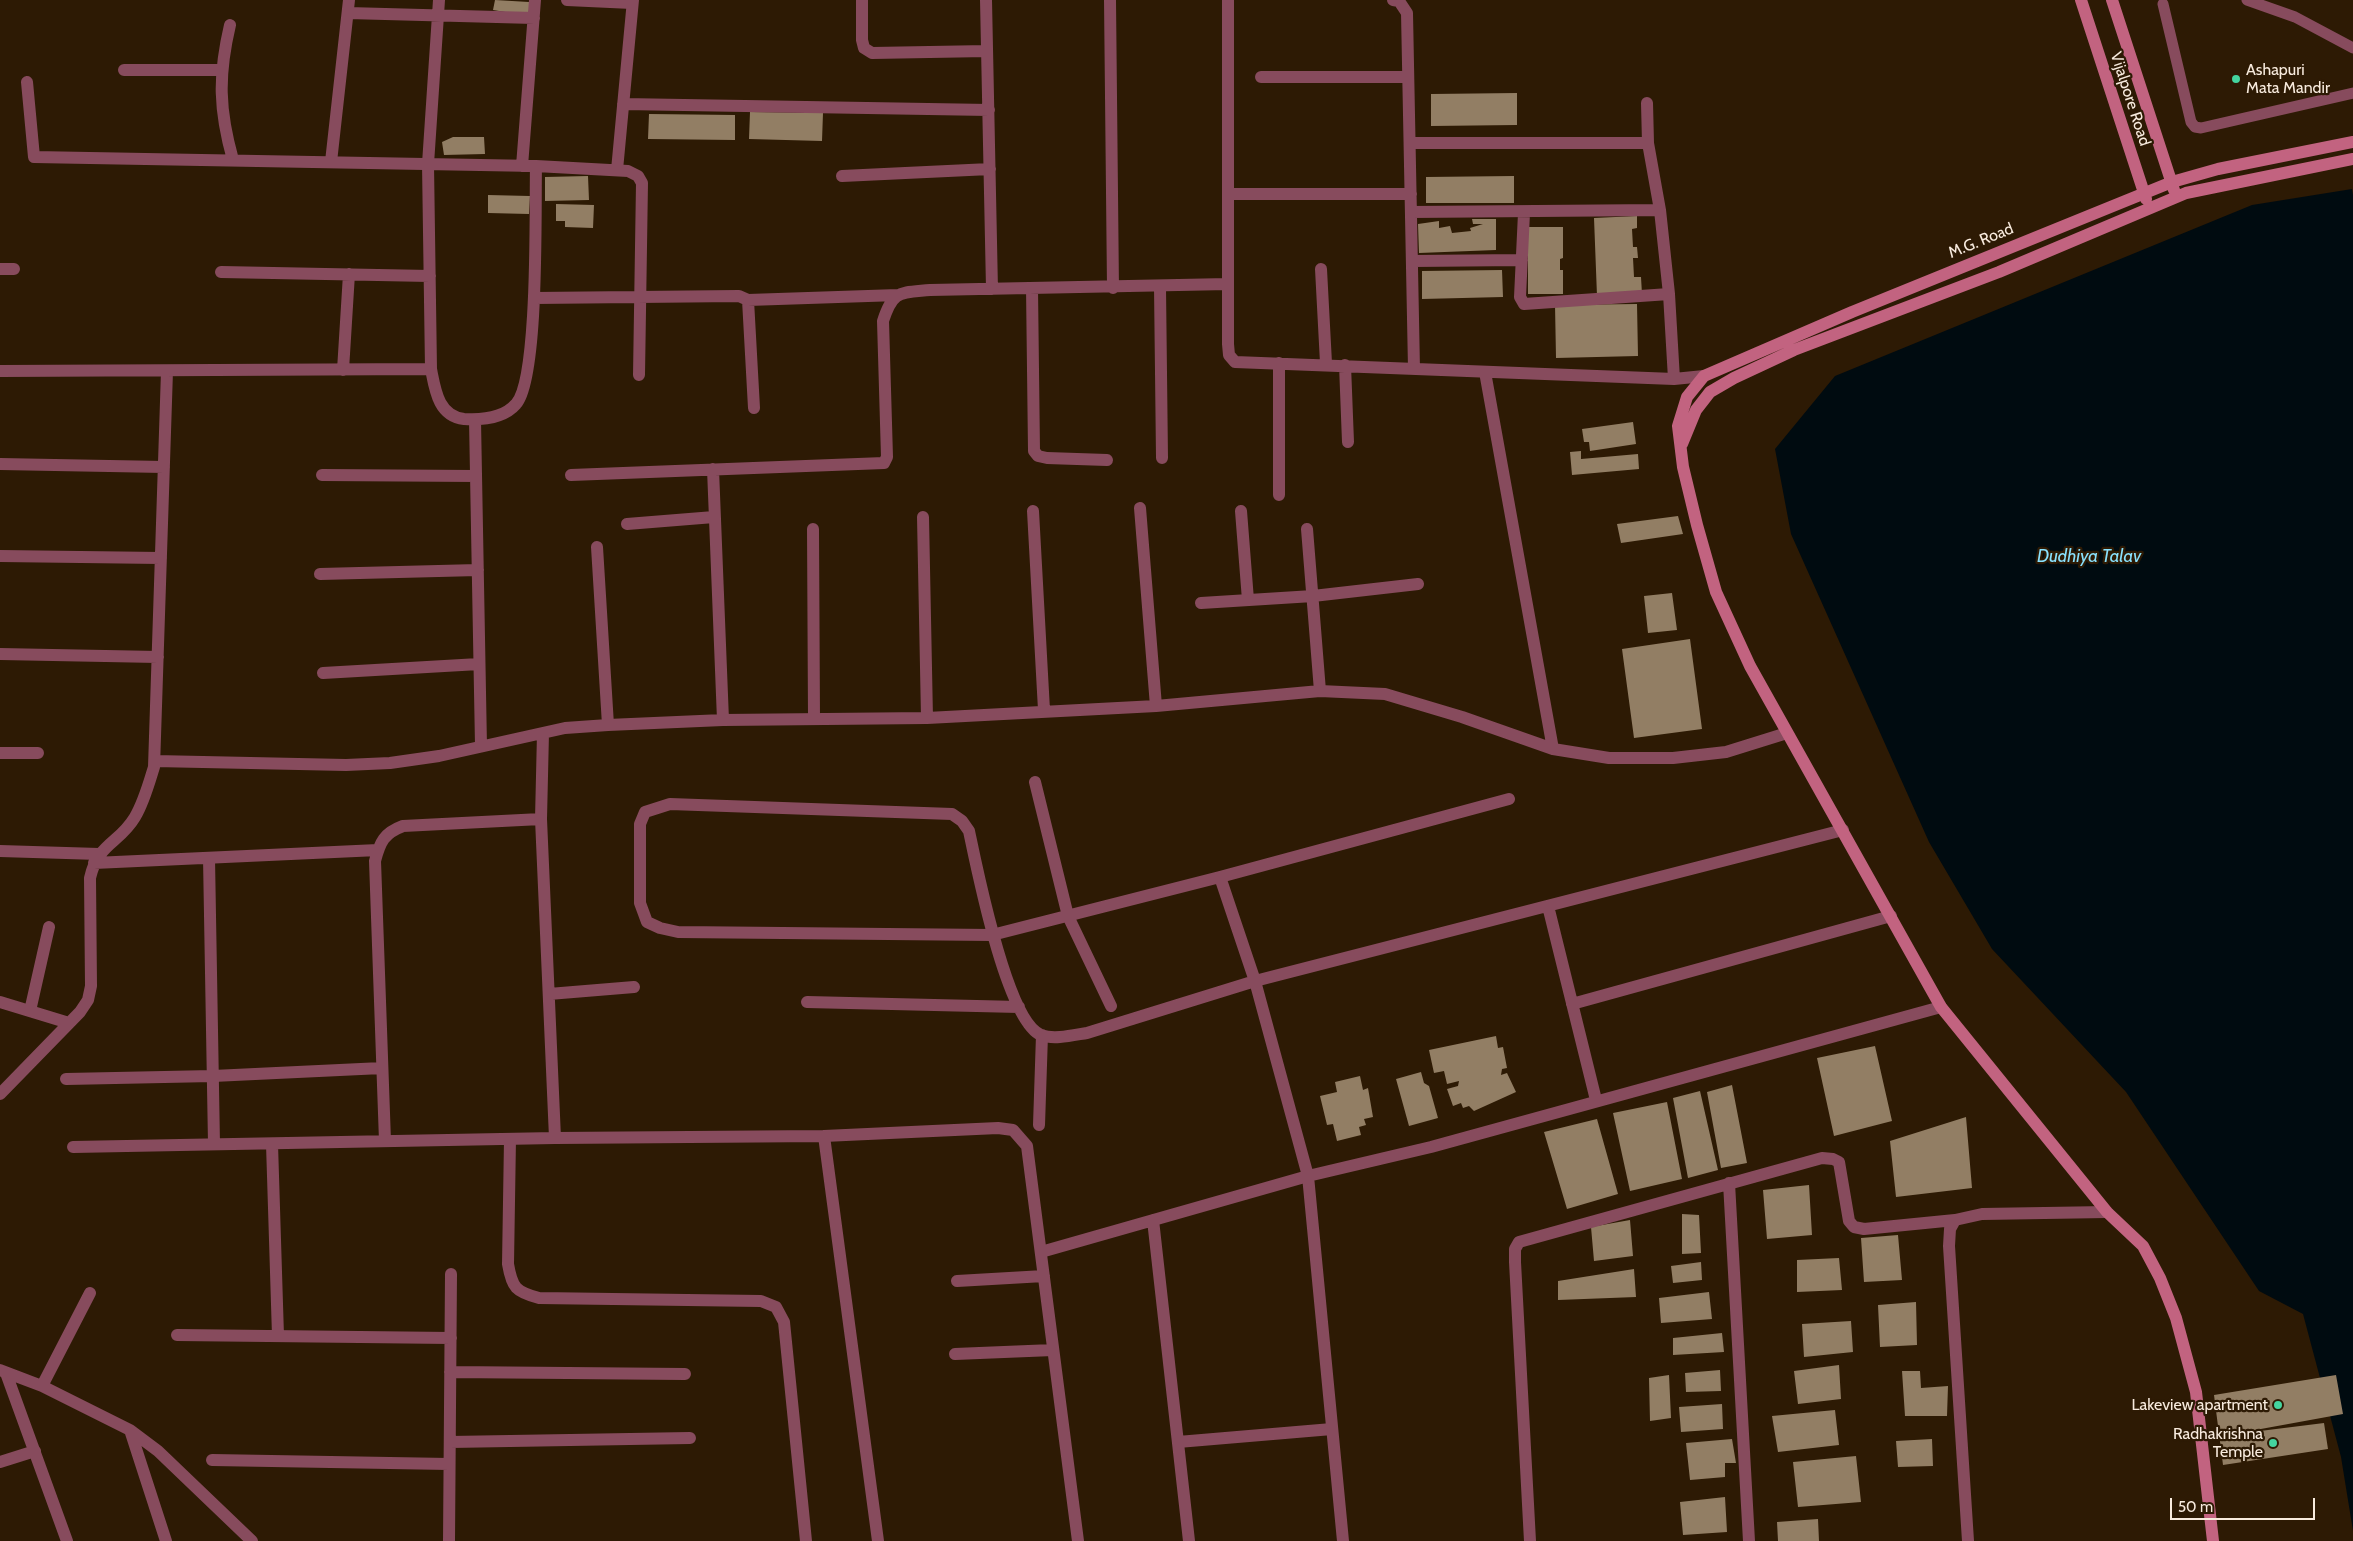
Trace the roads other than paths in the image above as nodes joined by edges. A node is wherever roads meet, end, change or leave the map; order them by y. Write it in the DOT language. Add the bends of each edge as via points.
graph roads {
  1 [pos="439,0"];
  2 [pos="536,0"];
  3 [pos="567,0"];
  4 [pos="862,0"];
  5 [pos="986,0"];
  6 [pos="1110,0"];
  7 [pos="1228,0"];
  8 [pos="1393,0"];
  9 [pos="1408,0"];
  10 [pos="2081,0"];
  11 [pos="2112,0"];
  12 [pos="2247,0"];
  13 [pos="632,2"];
  14 [pos="2163,4"];
  15 [pos="348,6"];
  16 [pos="438,15"];
  17 [pos="534,18"];
  18 [pos="1407,20"];
  19 [pos="230,25"];
  20 [pos="2353,48"];
  21 [pos="987,51"];
  22 [pos="124,70"];
  23 [pos="222,70"];
  24 [pos="1262,77"];
  25 [pos="1408,77"];
  26 [pos="27,82"];
  27 [pos="2353,93"];
  28 [pos="1647,103"];
  29 [pos="623,104"];
  30 [pos="989,110"];
  31 [pos="2353,142"];
  32 [pos="1648,143"];
  33 [pos="1410,144"];
  34 [pos="2353,159"];
  35 [pos="232,160"];
  36 [pos="332,162"];
  37 [pos="428,164"];
  38 [pos="522,166"];
  39 [pos="536,166"];
  40 [pos="990,169"];
  41 [pos="617,170"];
  42 [pos="842,176"];
  43 [pos="2172,182"];
  44 [pos="2143,192"];
  45 [pos="1228,194"];
  46 [pos="1411,194"];
  47 [pos="2177,197"];
  48 [pos="2149,209"];
  49 [pos="1660,210"];
  50 [pos="1411,212"];
  51 [pos="1524,213"];
  52 [pos="1522,260"];
  53 [pos="1413,261"];
  54 [pos="0,269"];
  55 [pos="14,269"];
  56 [pos="1321,269"];
  57 [pos="221,272"];
  58 [pos="348,274"];
  59 [pos="430,276"];
  60 [pos="1228,284"];
  61 [pos="1160,287"];
  62 [pos="1032,288"];
  63 [pos="1113,288"];
  64 [pos="992,289"];
  65 [pos="1669,294"];
  66 [pos="898,295"];
  67 [pos="640,297"];
  68 [pos="534,298"];
  69 [pos="748,300"];
  70 [pos="1280,363"];
  71 [pos="1326,364"];
  72 [pos="1345,365"];
  73 [pos="431,369"];
  74 [pos="1414,369"];
  75 [pos="167,370"];
  76 [pos="343,370"];
  77 [pos="0,371"];
  78 [pos="1485,372"];
  79 [pos="639,375"];
  80 [pos="1704,376"];
  81 [pos="1674,379"];
  82 [pos="754,408"];
  83 [pos="475,420"];
  84 [pos="1348,442"];
  85 [pos="1681,447"];
  86 [pos="1162,458"];
  87 [pos="1107,460"];
  88 [pos="0,464"];
  89 [pos="164,467"];
  90 [pos="713,469"];
  91 [pos="571,475"];
  92 [pos="322,476"];
  93 [pos="476,476"];
  94 [pos="1279,494"];
  95 [pos="1140,508"];
  96 [pos="1033,511"];
  97 [pos="1241,511"];
  98 [pos="714,517"];
  99 [pos="923,517"];
  100 [pos="627,524"];
  101 [pos="813,529"];
  102 [pos="1307,529"];
  103 [pos="597,547"];
  104 [pos="0,556"];
  105 [pos="161,558"];
  106 [pos="478,570"];
  107 [pos="320,574"];
  108 [pos="1418,584"];
  109 [pos="1313,596"];
  110 [pos="1248,600"];
  111 [pos="1201,603"];
  112 [pos="0,654"];
  113 [pos="158,656"];
  114 [pos="479,664"];
  115 [pos="323,673"];
  116 [pos="1320,691"];
  117 [pos="1156,706"];
  118 [pos="1044,710"];
  119 [pos="814,718"];
  120 [pos="927,718"];
  121 [pos="723,720"];
  122 [pos="608,724"];
  123 [pos="543,733"];
  124 [pos="1787,733"];
  125 [pos="481,746"];
  126 [pos="1553,749"];
  127 [pos="0,753"];
  128 [pos="38,753"];
  129 [pos="155,761"];
  130 [pos="1035,782"];
  131 [pos="1509,798"];
  132 [pos="541,819"];
  133 [pos="1843,830"];
  134 [pos="378,850"];
  135 [pos="0,851"];
  136 [pos="209,858"];
  137 [pos="97,859"];
  138 [pos="1220,877"];
  139 [pos="1548,906"];
  140 [pos="1068,916"];
  141 [pos="1891,916"];
  142 [pos="49,927"];
  143 [pos="992,935"];
  144 [pos="1255,982"];
  145 [pos="634,988"];
  146 [pos="549,994"];
  147 [pos="0,1002"];
  148 [pos="808,1002"];
  149 [pos="1572,1004"];
  150 [pos="1111,1006"];
  151 [pos="1020,1008"];
  152 [pos="1941,1008"];
  153 [pos="30,1011"];
  154 [pos="69,1023"];
  155 [pos="1042,1035"];
  156 [pos="382,1068"];
  157 [pos="213,1076"];
  158 [pos="66,1079"];
  159 [pos="0,1094"];
  160 [pos="1596,1100"];
  161 [pos="1039,1125"];
  162 [pos="824,1136"];
  163 [pos="556,1138"];
  164 [pos="510,1139"];
  165 [pos="385,1141"];
  166 [pos="214,1144"];
  167 [pos="272,1144"];
  168 [pos="73,1147"];
  169 [pos="1308,1176"];
  170 [pos="1729,1183"];
  171 [pos="2108,1212"];
  172 [pos="1153,1220"];
  173 [pos="1955,1220"];
  174 [pos="1041,1252"];
  175 [pos="451,1274"];
  176 [pos="1044,1276"];
  177 [pos="957,1281"];
  178 [pos="90,1293"];
  179 [pos="177,1335"];
  180 [pos="278,1336"];
  181 [pos="450,1338"];
  182 [pos="1053,1350"];
  183 [pos="955,1354"];
  184 [pos="3,1371"];
  185 [pos="450,1372"];
  186 [pos="685,1374"];
  187 [pos="42,1386"];
  188 [pos="1332,1429"];
  189 [pos="130,1430"];
  190 [pos="690,1438"];
  191 [pos="450,1442"];
  192 [pos="1178,1442"];
  193 [pos="35,1451"];
  194 [pos="212,1460"];
  195 [pos="0,1462"];
  196 [pos="449,1464"];
  197 [pos="67,1541"];
  198 [pos="166,1541"];
  199 [pos="252,1541"];
  200 [pos="449,1541"];
  201 [pos="806,1541"];
  202 [pos="878,1541"];
  203 [pos="1078,1541"];
  204 [pos="1189,1541"];
  205 [pos="1343,1541"];
  206 [pos="1530,1541"];
  207 [pos="1749,1541"];
  208 [pos="1968,1541"];
  209 [pos="2213,1541"];
  1 -- 16 [label="street"];
  2 -- 17 [label="street"];
  3 -- 13 [label="street"];
  4 -- 21 [label="street" via="862,40 864,48 872,53"];
  5 -- 21 [label="street"];
  6 -- 63 [label="street"];
  7 -- 45 [label="street"];
  8 -- 18 [label="street" via="1403,6"];
  9 -- 18 [label="street"];
  10 -- 44 [label="main road, Vijalpore Road"];
  11 -- 43 [label="main road, Vijalpore Road"];
  12 -- 20 [label="lane" via="2295,17"];
  13 -- 29 [label="street"];
  14 -- 27 [label="lane" via="2191,122 2195,127"];
  15 -- 16 [label="street"];
  15 -- 36 [label="street"];
  16 -- 17 [label="street"];
  16 -- 37 [label="street"];
  17 -- 38 [label="street"];
  18 -- 25 [label="street"];
  19 -- 23 [label="street"];
  21 -- 30 [label="street"];
  22 -- 23 [label="street"];
  23 -- 35 [label="street" via="220,93"];
  24 -- 25 [label="street"];
  25 -- 33 [label="street"];
  26 -- 35 [label="street" via="34,157"];
  28 -- 32 [label="street"];
  29 -- 30 [label="street"];
  29 -- 41 [label="street"];
  30 -- 40 [label="street"];
  31 -- 43 [label="main road, M.G. Road" via="2218,169"];
  32 -- 33 [label="street"];
  32 -- 49 [label="street"];
  33 -- 46 [label="street"];
  34 -- 47 [label="main road"];
  35 -- 36 [label="street"];
  36 -- 37 [label="street"];
  37 -- 38 [label="street"];
  37 -- 59 [label="street"];
  38 -- 39 [label="street"];
  39 -- 41 [label="street"];
  39 -- 68 [label="street"];
  40 -- 42 [label="street"];
  40 -- 64 [label="street"];
  41 -- 67 [label="street" via="638,176 642,183"];
  43 -- 44 [label="main road, M.G. Road"];
  43 -- 47 [label="main road, Vijalpore Road"];
  44 -- 48 [label="main road, Vijalpore Road"];
  44 -- 80 [label="main road, M.G. Road"];
  45 -- 46 [label="street"];
  45 -- 60 [label="street"];
  46 -- 50 [label="street"];
  47 -- 48 [label="main road"];
  48 -- 85 [label="main road" via="1998,272 1794,350 1734,378 1710,392 1696,410"];
  49 -- 51 [label="street"];
  49 -- 65 [label="street"];
  50 -- 51 [label="street"];
  50 -- 53 [label="street"];
  51 -- 52 [label="street"];
  52 -- 53 [label="street"];
  52 -- 65 [label="street" via="1520,297 1524,304"];
  53 -- 74 [label="street"];
  54 -- 55 [label="street"];
  56 -- 71 [label="street"];
  57 -- 58 [label="street"];
  58 -- 59 [label="street"];
  58 -- 76 [label="street"];
  59 -- 73 [label="street"];
  60 -- 61 [label="street"];
  60 -- 70 [label="street" via="1229,355 1235,362"];
  61 -- 63 [label="street"];
  61 -- 86 [label="street"];
  62 -- 63 [label="street"];
  62 -- 64 [label="street"];
  62 -- 87 [label="street" via="1034,451 1038,456 1047,458"];
  64 -- 66 [label="street" via="930,290"];
  65 -- 81 [label="street"];
  66 -- 69 [label="street"];
  66 -- 90 [label="street" via="889,302 883,321 887,457 884,463"];
  67 -- 68 [label="street"];
  67 -- 69 [label="street" via="739,296"];
  67 -- 79 [label="street"];
  68 -- 83 [label="street" via="527,378 518,403 506,414"];
  69 -- 82 [label="street"];
  70 -- 71 [label="street"];
  70 -- 94 [label="street"];
  71 -- 72 [label="street"];
  72 -- 74 [label="street"];
  72 -- 84 [label="street"];
  73 -- 76 [label="street"];
  73 -- 83 [label="street" via="437,400 459,418"];
  74 -- 78 [label="street"];
  75 -- 76 [label="street"];
  75 -- 77 [label="street"];
  75 -- 89 [label="street"];
  78 -- 81 [label="street"];
  78 -- 126 [label="street"];
  80 -- 81 [label="street"];
  80 -- 85 [label="main road, M.G. Road" via="1687,397 1678,426"];
  83 -- 93 [label="street"];
  85 -- 124 [label="main road, M.G. Road" via="1697,525 1716,592 1750,666"];
  88 -- 89 [label="street"];
  89 -- 105 [label="street"];
  90 -- 91 [label="street"];
  90 -- 98 [label="street"];
  92 -- 93 [label="street"];
  93 -- 106 [label="street"];
  95 -- 117 [label="street"];
  96 -- 118 [label="street"];
  97 -- 110 [label="street"];
  98 -- 100 [label="street"];
  98 -- 121 [label="street"];
  99 -- 120 [label="street"];
  101 -- 119 [label="street"];
  102 -- 109 [label="street"];
  103 -- 122 [label="street"];
  104 -- 105 [label="street"];
  105 -- 113 [label="street"];
  106 -- 107 [label="street"];
  106 -- 114 [label="street"];
  108 -- 109 [label="street"];
  109 -- 110 [label="street"];
  109 -- 116 [label="street"];
  110 -- 111 [label="street"];
  112 -- 113 [label="street"];
  113 -- 129 [label="street"];
  114 -- 115 [label="street"];
  114 -- 125 [label="street"];
  116 -- 117 [label="street"];
  116 -- 126 [label="street" via="1385,694"];
  117 -- 118 [label="street"];
  118 -- 120 [label="street"];
  119 -- 120 [label="street"];
  119 -- 121 [label="street"];
  121 -- 122 [label="street"];
  122 -- 123 [label="street"];
  123 -- 125 [label="street"];
  123 -- 132 [label="street"];
  124 -- 126 [label="street" via="1726,752 1673,758 1609,758"];
  124 -- 133 [label="main road, M.G. Road"];
  125 -- 129 [label="street" via="390,763"];
  127 -- 128 [label="street"];
  129 -- 137 [label="street" via="135,818"];
  130 -- 140 [label="street"];
  131 -- 138 [label="street"];
  132 -- 134 [label="street" via="403,826 390,831 380,842"];
  132 -- 146 [label="street"];
  133 -- 139 [label="street"];
  133 -- 141 [label="main road, M.G. Road"];
  134 -- 136 [label="street"];
  134 -- 156 [label="street" via="375,861"];
  135 -- 137 [label="street"];
  136 -- 137 [label="street"];
  136 -- 157 [label="street"];
  137 -- 154 [label="street" via="90,878 91,986 88,1000"];
  138 -- 140 [label="street"];
  138 -- 144 [label="street"];
  139 -- 144 [label="street"];
  139 -- 149 [label="street"];
  140 -- 143 [label="street"];
  140 -- 150 [label="street"];
  141 -- 149 [label="street"];
  141 -- 152 [label="main road, M.G. Road"];
  142 -- 153 [label="street"];
  143 -- 143 [label="street" via="968,832 962,820 952,814 670,804 645,812 640,824 640,903 647,922 660,928 678,932"];
  143 -- 151 [label="street"];
  144 -- 155 [label="street" via="1088,1033"];
  144 -- 169 [label="street"];
  145 -- 146 [label="street"];
  146 -- 163 [label="street"];
  147 -- 153 [label="street"];
  148 -- 151 [label="street"];
  149 -- 160 [label="street"];
  151 -- 155 [label="street" via="1029,1025"];
  152 -- 160 [label="street"];
  152 -- 171 [label="main road, M.G. Road"];
  153 -- 154 [label="street"];
  154 -- 159 [label="street"];
  155 -- 161 [label="street"];
  156 -- 157 [label="street"];
  156 -- 165 [label="street"];
  157 -- 158 [label="street"];
  157 -- 166 [label="street"];
  160 -- 169 [label="street" via="1431,1147"];
  162 -- 163 [label="street"];
  162 -- 174 [label="street" via="1013,1130 1026,1146"];
  162 -- 202 [label="street"];
  163 -- 164 [label="street"];
  164 -- 165 [label="street"];
  164 -- 201 [label="street" via="508,1264 511,1282 521,1293 539,1298 761,1301 776,1307 784,1322"];
  165 -- 167 [label="street"];
  166 -- 167 [label="street"];
  166 -- 168 [label="street"];
  167 -- 180 [label="street"];
  169 -- 172 [label="street"];
  169 -- 188 [label="street"];
  170 -- 173 [label="street" via="1822,1158 1833,1159 1841,1168 1849,1221 1854,1227 1864,1229"];
  170 -- 206 [label="street" via="1530,1237 1514,1249"];
  170 -- 207 [label="street"];
  171 -- 173 [label="street" via="1982,1214"];
  171 -- 209 [label="main road, M.G. Road" via="2143,1246 2176,1318 2196,1392"];
  172 -- 174 [label="street"];
  172 -- 192 [label="street"];
  173 -- 208 [label="street" via="1950,1229 1949,1246"];
  174 -- 176 [label="street"];
  175 -- 181 [label="street"];
  176 -- 177 [label="street"];
  176 -- 182 [label="street"];
  178 -- 187 [label="street"];
  179 -- 180 [label="street"];
  180 -- 181 [label="street"];
  181 -- 185 [label="street"];
  182 -- 183 [label="street"];
  182 -- 203 [label="street"];
  184 -- 187 [label="street"];
  184 -- 193 [label="street"];
  185 -- 186 [label="street"];
  185 -- 191 [label="street"];
  187 -- 189 [label="street"];
  188 -- 192 [label="street"];
  188 -- 205 [label="street"];
  189 -- 198 [label="street"];
  189 -- 199 [label="street" via="158,1450"];
  190 -- 191 [label="street"];
  191 -- 196 [label="street"];
  192 -- 204 [label="street"];
  193 -- 195 [label="street"];
  193 -- 197 [label="street"];
  194 -- 196 [label="street"];
  196 -- 200 [label="street"];
}
